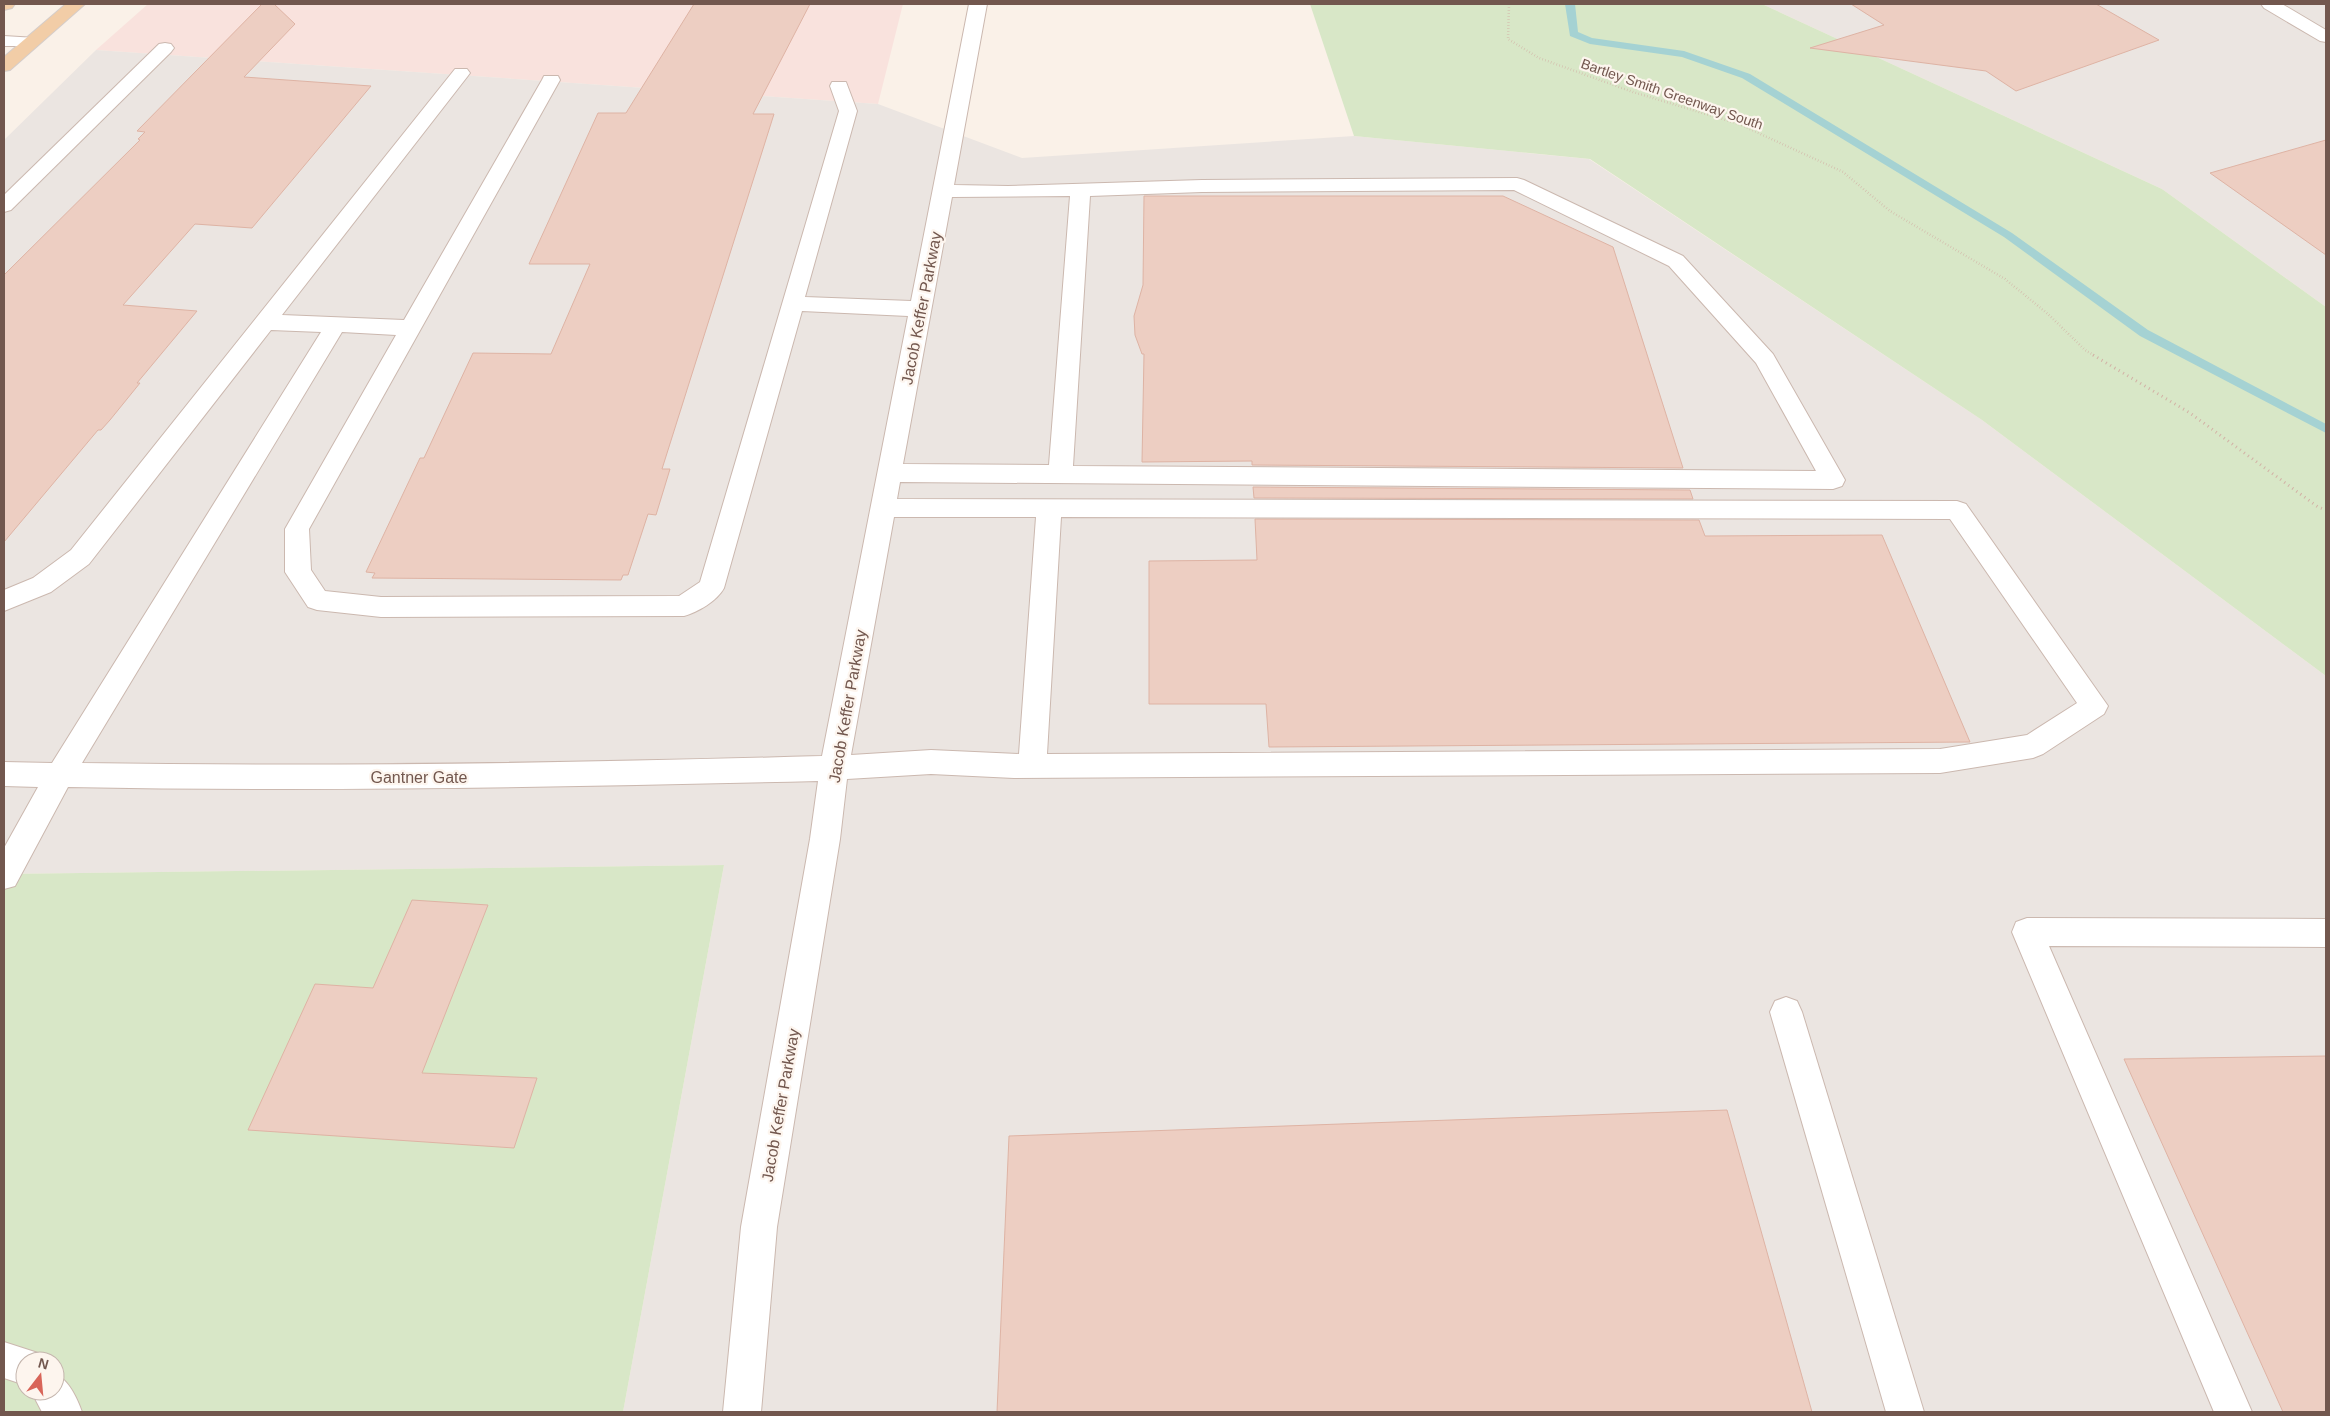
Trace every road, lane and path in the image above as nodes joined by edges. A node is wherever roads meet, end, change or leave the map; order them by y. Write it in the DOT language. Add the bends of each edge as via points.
graph roads {
  1 [pos="76,4"];
  2 [pos="978,4"];
  3 [pos="1509,4"];
  4 [pos="2270,4"];
  5 [pos="2326,37"];
  6 [pos="4,41"];
  7 [pos="30,42"];
  8 [pos="165,48"];
  9 [pos="4,66"];
  10 [pos="461,72"];
  11 [pos="551,80"];
  12 [pos="839,86"];
  13 [pos="1080,190"];
  14 [pos="943,191"];
  15 [pos="4,206"];
  16 [pos="792,304"];
  17 [pos="921,309"];
  18 [pos="264,322"];
  19 [pos="336,325"];
  20 [pos="411,328"];
  21 [pos="890,473"];
  22 [pos="1060,473"];
  23 [pos="883,508"];
  24 [pos="1049,510"];
  25 [pos="2326,510"];
  26 [pos="4,600"];
  27 [pos="1032,765"];
  28 [pos="834,768"];
  29 [pos="4,774"];
  30 [pos="60,775"];
  31 [pos="4,876"];
  32 [pos="2326,933"];
  33 [pos="1786,1012"];
  34 [pos="56,1401"];
  35 [pos="63,1412"];
  36 [pos="742,1412"];
  37 [pos="1905,1412"];
  38 [pos="2233,1412"];
  1 -- 7 [label="main road"];
  2 -- 14 [label="street, Jacob Keffer Parkway"];
  3 -- 25 [label="path, Bartley Smith Greenway South" via="1508,39 1539,58 1624,89 1739,124 1843,172 1890,210 2005,279 2085,350 2190,413 2318,508"];
  4 -- 5 [label="street"];
  6 -- 7 [label="street"];
  7 -- 9 [label="main road"];
  8 -- 15 [label="street"];
  10 -- 18 [label="street"];
  11 -- 20 [label="street"];
  12 -- 16 [label="street" via="848,111"];
  13 -- 14 [label="street"];
  13 -- 22 [label="street"];
  13 -- 22 [label="street" via="1517,184 1676,261 1765,359 1833,480"];
  14 -- 17 [label="street, Jacob Keffer Parkway"];
  16 -- 17 [label="street"];
  16 -- 20 [label="street" via="711,588 684,606 380,608 317,600 298,572 297,529"];
  17 -- 21 [label="street, Jacob Keffer Parkway"];
  18 -- 19 [label="street"];
  18 -- 26 [label="street" via="80,557 42,585"];
  19 -- 20 [label="street"];
  19 -- 30 [label="street"];
  21 -- 22 [label="street"];
  21 -- 23 [label="street, Jacob Keffer Parkway"];
  23 -- 24 [label="street"];
  23 -- 28 [label="street, Jacob Keffer Parkway"];
  24 -- 27 [label="street"];
  24 -- 27 [label="street, Gantner Gate" via="1957,510 2094,706 2033,746 1940,761"];
  27 -- 28 [label="street, Gantner Gate" via="931,762"];
  28 -- 30 [label="street, Gantner Gate" via="527,776 241,778"];
  28 -- 36 [label="street, Jacob Keffer Parkway" via="825,839 759,1228"];
  29 -- 30 [label="street, Gantner Gate"];
  30 -- 31 [label="street"];
  32 -- 38 [label="street" via="2027,932"];
  33 -- 37 [label="street"];
  34 -- 35 [label="street"];
}
